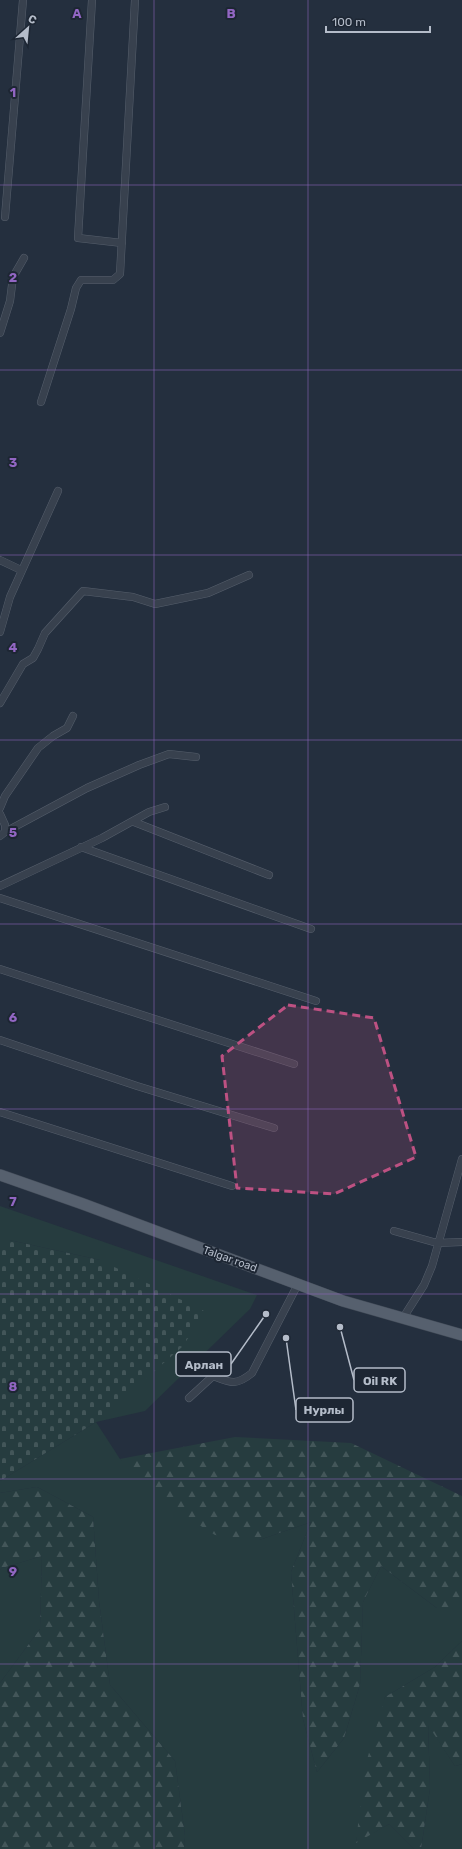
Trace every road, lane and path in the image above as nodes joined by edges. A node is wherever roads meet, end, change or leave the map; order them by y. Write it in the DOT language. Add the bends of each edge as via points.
graph roads {
  1 [pos="23,0"];
  2 [pos="92,0"];
  3 [pos="135,0"];
  4 [pos="5,217"];
  5 [pos="122,243"];
  6 [pos="24,258"];
  7 [pos="0,333"];
  8 [pos="41,402"];
  9 [pos="58,490"];
  10 [pos="0,560"];
  11 [pos="21,570"];
  12 [pos="249,575"];
  13 [pos="0,632"];
  14 [pos="0,703"];
  15 [pos="73,716"];
  16 [pos="196,757"];
  17 [pos="165,807"];
  18 [pos="0,808"];
  19 [pos="0,814"];
  20 [pos="134,822"];
  21 [pos="3,834"];
  22 [pos="81,847"];
  23 [pos="269,875"];
  24 [pos="0,886"];
  25 [pos="0,898"];
  26 [pos="312,928"];
  27 [pos="0,968"];
  28 [pos="316,1001"];
  29 [pos="0,1040"];
  30 [pos="294,1064"];
  31 [pos="0,1112"];
  32 [pos="274,1128"];
  33 [pos="462,1159"];
  34 [pos="0,1175"];
  35 [pos="232,1186"];
  36 [pos="394,1231"];
  37 [pos="462,1242"];
  38 [pos="437,1243"];
  39 [pos="298,1284"];
  40 [pos="403,1318"];
  41 [pos="462,1335"];
  42 [pos="189,1398"];
  1 -- 4 [label="street"];
  2 -- 5 [label="street" via="78,238"];
  3 -- 5 [label="street"];
  5 -- 8 [label="street" via="120,274 113,280 81,280 76,288"];
  6 -- 7 [label="street" via="13,277 10,301"];
  9 -- 11 [label="street"];
  10 -- 11 [label="street"];
  11 -- 13 [label="street"];
  12 -- 14 [label="street" via="208,593 155,604 133,597 83,591 45,633 33,658 23,664"];
  15 -- 18 [label="street" via="66,728 38,748 5,796"];
  16 -- 21 [label="street" via="168,754 87,788"];
  17 -- 20 [label="street" via="149,812"];
  19 -- 21 [label="street" via="5,825"];
  20 -- 22 [label="street"];
  20 -- 23 [label="street"];
  22 -- 24 [label="street"];
  22 -- 26 [label="street"];
  25 -- 28 [label="street"];
  27 -- 30 [label="street"];
  29 -- 32 [label="street"];
  31 -- 35 [label="street"];
  33 -- 38 [label="street"];
  34 -- 39 [label="main road, Talgar road"];
  36 -- 38 [label="street"];
  37 -- 38 [label="street"];
  38 -- 40 [label="street" via="432,1266 424,1285"];
  39 -- 40 [label="main road, Talgar road" via="343,1301"];
  39 -- 42 [label="street" via="252,1373 243,1380 231,1383 213,1376"];
  40 -- 41 [label="main road, Talgar road"];
}
